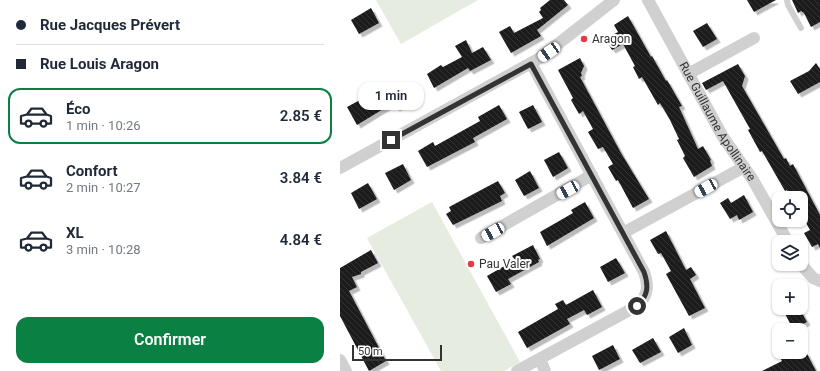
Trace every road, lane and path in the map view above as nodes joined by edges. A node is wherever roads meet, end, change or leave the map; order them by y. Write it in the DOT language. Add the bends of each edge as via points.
graph roads {
  1 [pos="614,0"];
  2 [pos="648,0"];
  3 [pos="787,0"];
  4 [pos="801,28"];
  5 [pos="757,37"];
  6 [pos="531,64"];
  7 [pos="688,74"];
  8 [pos="744,167"];
  9 [pos="340,168"];
  10 [pos="592,176"];
  11 [pos="623,233"];
  12 [pos="783,235"];
  13 [pos="481,238"];
  14 [pos="806,271"];
  15 [pos="820,281"];
  16 [pos="540,359"];
  17 [pos="340,360"];
  18 [pos="346,371"];
  19 [pos="517,371"];
  20 [pos="545,371"];
  1 -- 6 [label="street"];
  2 -- 7 [label="street, Rue Guillaume Apollinaire"];
  3 -- 4 [label="lane"];
  5 -- 7 [label="street"];
  6 -- 9 [label="street"];
  6 -- 10 [label="street"];
  7 -- 8 [label="street, Rue Guillaume Apollinaire" via="723,137"];
  8 -- 11 [label="street"];
  8 -- 12 [label="street, Rue Guillaume Apollinaire" via="764,207"];
  10 -- 11 [label="street"];
  10 -- 13 [label="street"];
  11 -- 16 [label="street" via="650,278 645,297 637,306"];
  14 -- 15 [label="street"];
  16 -- 19 [label="street"];
  16 -- 20 [label="street"];
  17 -- 18 [label="street"];
}
